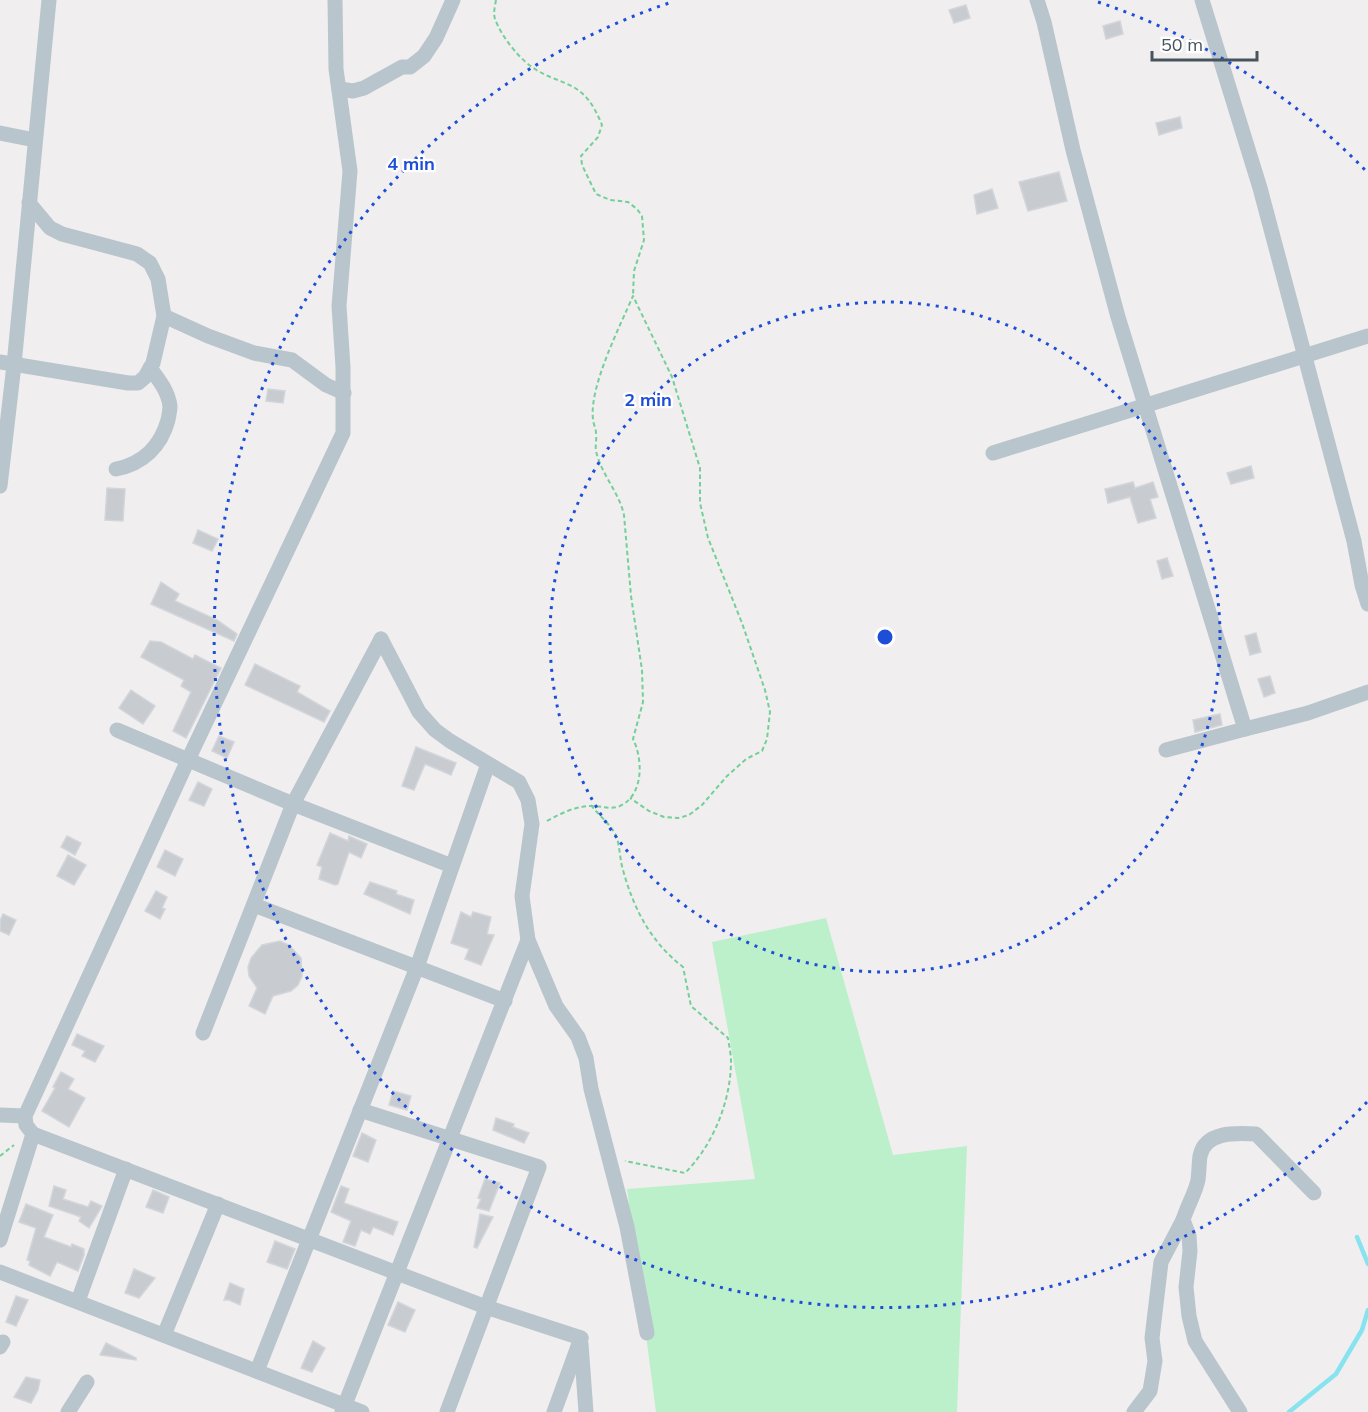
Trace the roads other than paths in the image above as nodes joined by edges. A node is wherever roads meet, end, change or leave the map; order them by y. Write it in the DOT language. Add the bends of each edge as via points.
graph roads {
  1 [pos="49,0"];
  2 [pos="334,0"];
  3 [pos="453,0"];
  4 [pos="1037,0"];
  5 [pos="1202,0"];
  6 [pos="340,88"];
  7 [pos="0,133"];
  8 [pos="35,140"];
  9 [pos="30,203"];
  10 [pos="164,316"];
  11 [pos="1368,336"];
  12 [pos="1304,356"];
  13 [pos="7,363"];
  14 [pos="150,368"];
  15 [pos="344,393"];
  16 [pos="1146,405"];
  17 [pos="993,453"];
  18 [pos="116,469"];
  19 [pos="0,486"];
  20 [pos="1368,604"];
  21 [pos="1368,692"];
  22 [pos="1245,729"];
  23 [pos="117,730"];
  24 [pos="1166,750"];
  25 [pos="188,760"];
  26 [pos="488,764"];
  27 [pos="293,804"];
  28 [pos="452,866"];
  29 [pos="254,905"];
  30 [pos="528,940"];
  31 [pos="417,967"];
  32 [pos="505,1001"];
  33 [pos="203,1033"];
  34 [pos="360,1110"];
  35 [pos="0,1115"];
  36 [pos="25,1116"];
  37 [pos="33,1134"];
  38 [pos="450,1139"];
  39 [pos="126,1169"];
  40 [pos="1314,1193"];
  41 [pos="218,1204"];
  42 [pos="1183,1220"];
  43 [pos="310,1239"];
  44 [pos="0,1240"];
  45 [pos="0,1272"];
  46 [pos="397,1273"];
  47 [pos="78,1301"];
  48 [pos="486,1307"];
  49 [pos="648,1333"];
  50 [pos="164,1335"];
  51 [pos="580,1338"];
  52 [pos="257,1371"];
  53 [pos="87,1382"];
  54 [pos="343,1409"];
  55 [pos="68,1412"];
  56 [pos="362,1412"];
  57 [pos="447,1412"];
  58 [pos="554,1412"];
  59 [pos="586,1412"];
  60 [pos="1134,1412"];
  61 [pos="1240,1412"];
  1 -- 8 [label="street"];
  2 -- 6 [label="street"];
  3 -- 6 [label="street" via="436,38 424,56 410,67 402,67 364,88"];
  4 -- 16 [label="street" via="1073,150"];
  5 -- 12 [label="street" via="1260,188"];
  6 -- 15 [label="street" via="350,171 339,306"];
  7 -- 8 [label="street"];
  8 -- 9 [label="street"];
  9 -- 10 [label="street" via="50,228 62,234 137,254 150,263 158,279"];
  9 -- 13 [label="street"];
  10 -- 14 [label="street"];
  10 -- 15 [label="street" via="254,353 292,360"];
  11 -- 12 [label="street"];
  12 -- 16 [label="street"];
  12 -- 20 [label="street"];
  13 -- 14 [label="street" via="128,383 138,383"];
  13 -- 19 [label="street"];
  14 -- 18 [label="street" via="165,388 170,408 164,434 150,454"];
  15 -- 25 [label="street" via="343,433"];
  16 -- 17 [label="street"];
  16 -- 22 [label="street"];
  21 -- 22 [label="street"];
  22 -- 24 [label="street"];
  23 -- 25 [label="street"];
  25 -- 27 [label="street"];
  25 -- 36 [label="street"];
  26 -- 27 [label="street" via="435,730 419,712 381,639"];
  26 -- 28 [label="street"];
  26 -- 30 [label="street" via="519,782 528,800 532,824 522,896"];
  27 -- 28 [label="street"];
  27 -- 29 [label="street"];
  28 -- 31 [label="street"];
  29 -- 31 [label="street"];
  29 -- 33 [label="street"];
  30 -- 32 [label="street"];
  30 -- 49 [label="street" via="556,1006 578,1037 586,1058"];
  31 -- 32 [label="street"];
  31 -- 34 [label="street"];
  32 -- 38 [label="street"];
  34 -- 38 [label="street"];
  34 -- 43 [label="street"];
  35 -- 36 [label="street"];
  36 -- 37 [label="street"];
  37 -- 39 [label="street"];
  37 -- 44 [label="street"];
  38 -- 46 [label="street"];
  38 -- 48 [label="street" via="539,1167"];
  39 -- 41 [label="street"];
  39 -- 47 [label="street"];
  40 -- 42 [label="street" via="1256,1134 1217,1136 1206,1141 1200,1154 1198,1181"];
  41 -- 43 [label="street"];
  41 -- 50 [label="street"];
  42 -- 60 [label="street" via="1161,1262 1150,1391"];
  42 -- 61 [label="street" via="1190,1251 1188,1316 1195,1341"];
  43 -- 46 [label="street"];
  43 -- 52 [label="street"];
  45 -- 47 [label="street"];
  46 -- 48 [label="street"];
  46 -- 54 [label="street"];
  47 -- 50 [label="street"];
  48 -- 51 [label="street"];
  48 -- 57 [label="street"];
  50 -- 52 [label="street"];
  51 -- 58 [label="street"];
  51 -- 59 [label="street"];
  52 -- 54 [label="street"];
  53 -- 55 [label="street"];
  54 -- 56 [label="street"];
}
